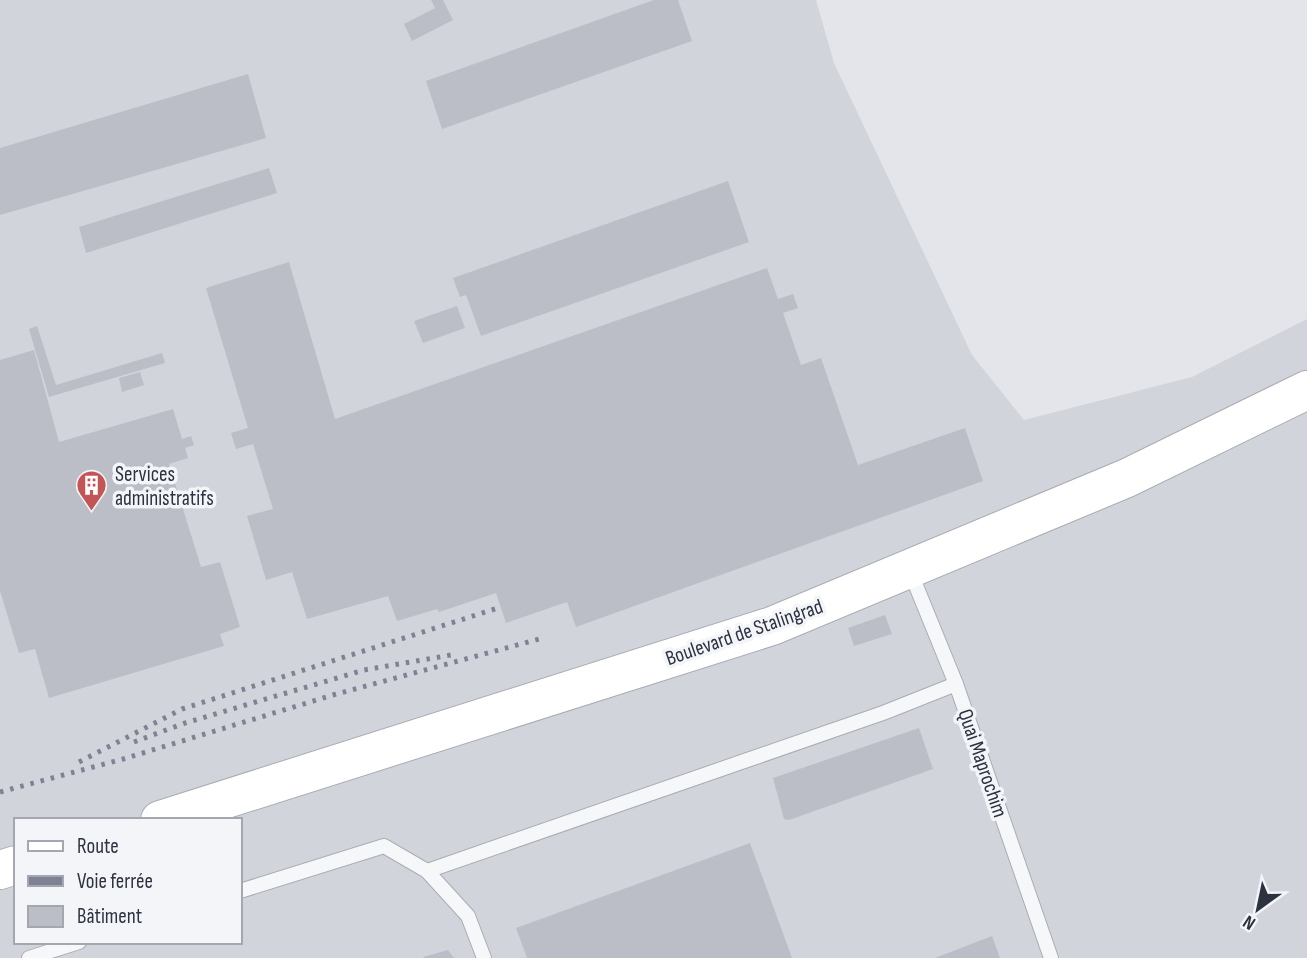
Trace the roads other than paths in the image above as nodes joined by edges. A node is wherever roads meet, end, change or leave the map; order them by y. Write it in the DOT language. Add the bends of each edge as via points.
graph roads {
  1 [pos="1307,390"];
  2 [pos="909,570"];
  3 [pos="956,684"];
  4 [pos="166,818"];
  5 [pos="427,871"];
  6 [pos="242,890"];
  7 [pos="73,944"];
  8 [pos="29,958"];
  9 [pos="484,958"];
  10 [pos="1051,958"];
  1 -- 2 [label="main road, Boulevard de Stalingrad" via="1127,478"];
  2 -- 3 [label="lane, Quai Maprochim"];
  2 -- 4 [label="main road, Boulevard de Stalingrad" via="772,626"];
  3 -- 5 [label="lane"];
  3 -- 10 [label="lane, Quai Maprochim"];
  5 -- 6 [label="lane" via="384,846"];
  5 -- 9 [label="lane" via="468,916"];
  7 -- 8 [label="lane"];
}
